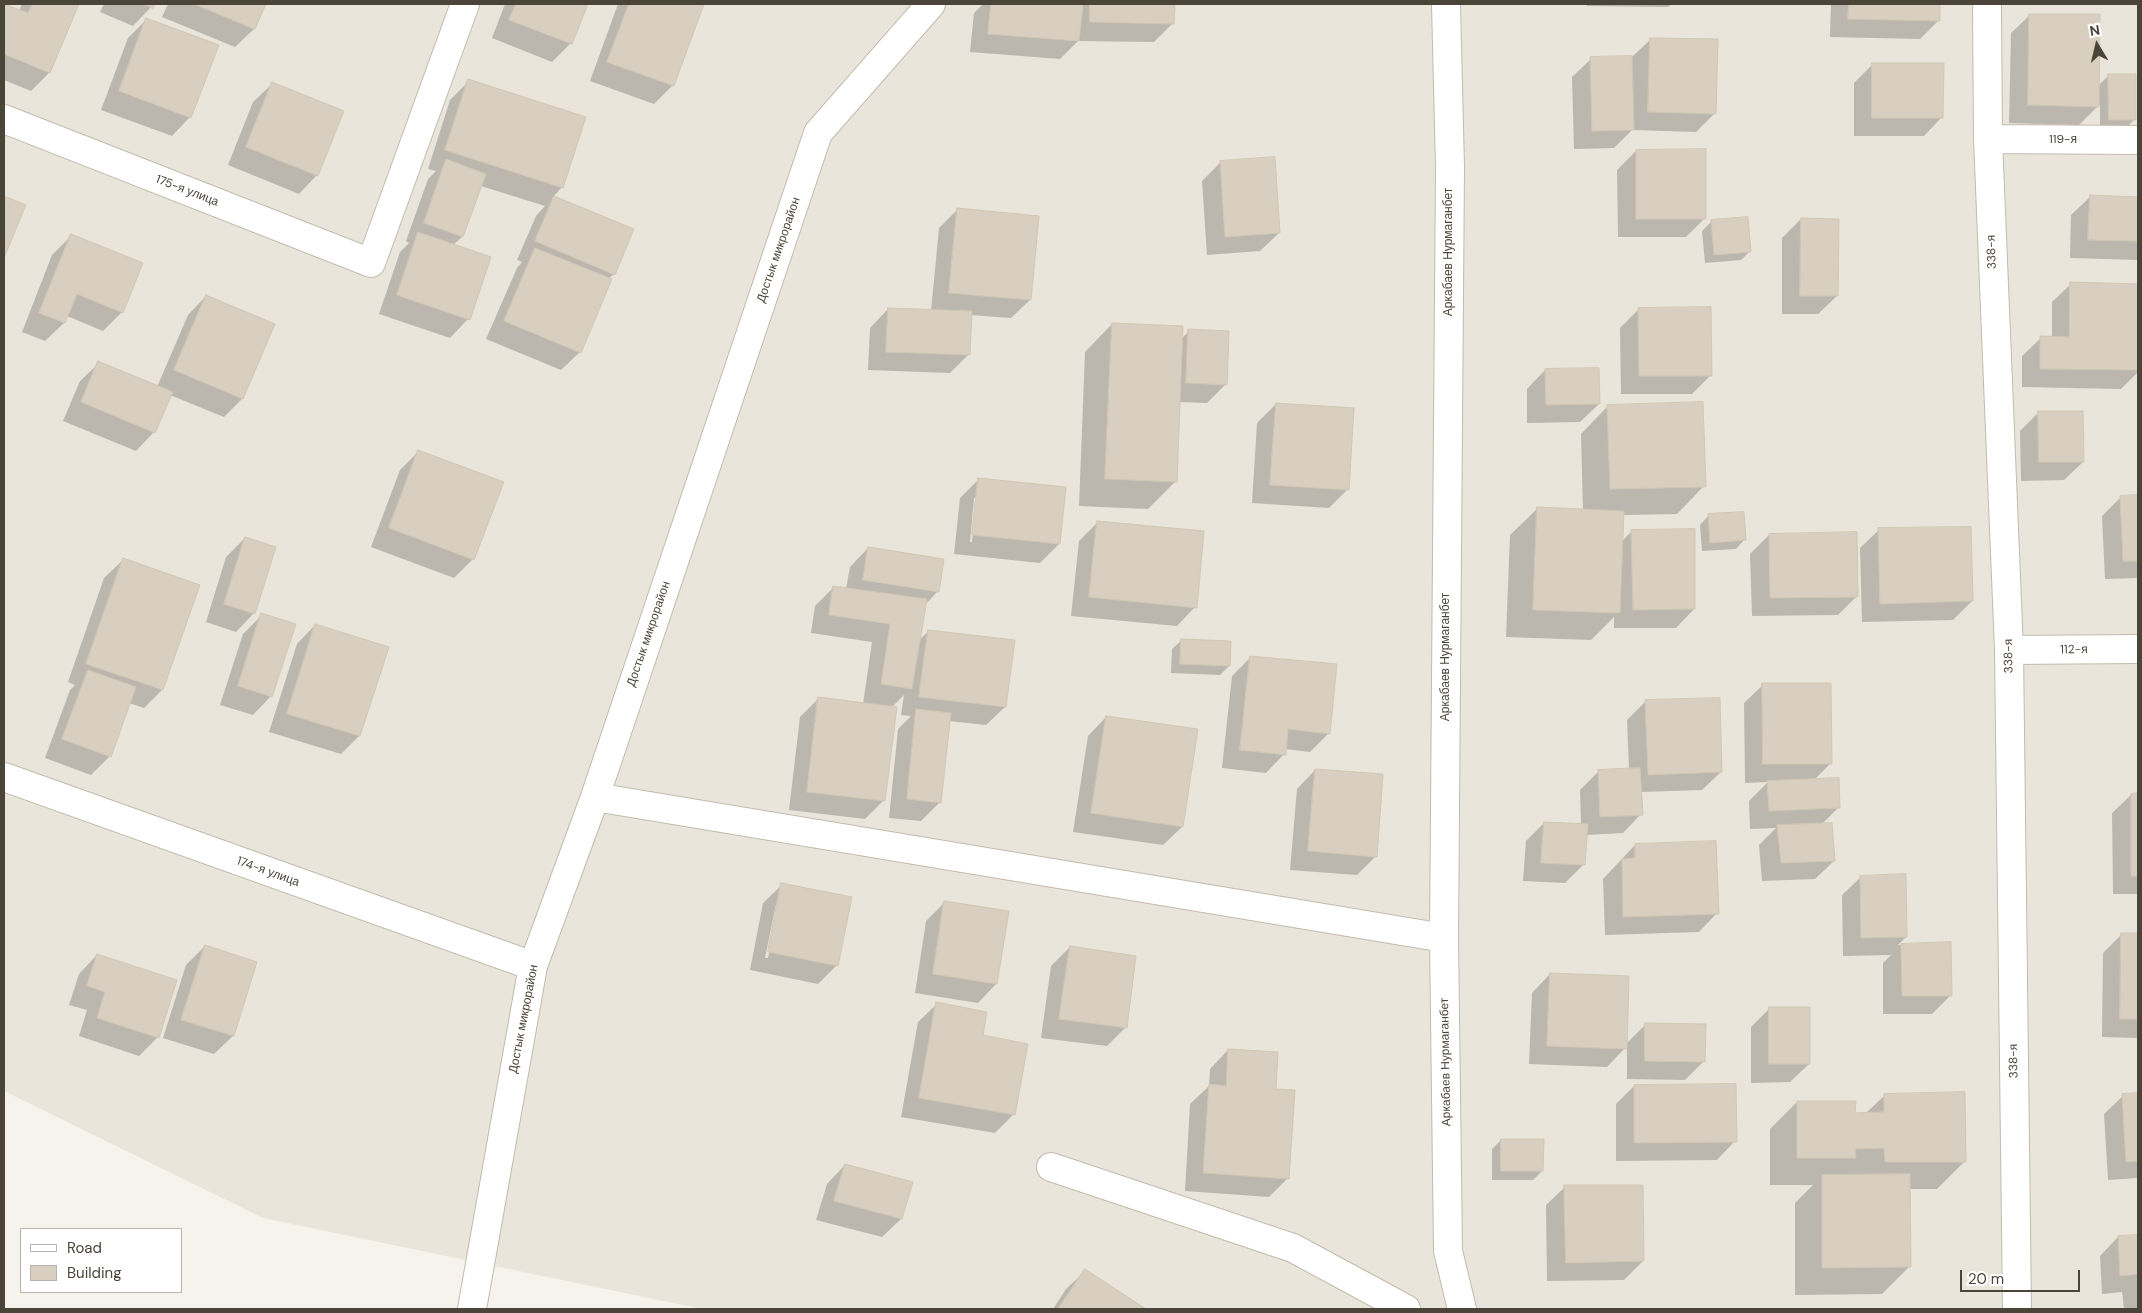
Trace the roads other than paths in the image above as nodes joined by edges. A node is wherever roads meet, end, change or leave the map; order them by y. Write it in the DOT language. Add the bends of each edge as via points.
graph roads {
  1 [pos="465,4"];
  2 [pos="931,4"];
  3 [pos="1446,4"];
  4 [pos="1987,4"];
  5 [pos="4,119"];
  6 [pos="1988,139"];
  7 [pos="2138,140"];
  8 [pos="2138,649"];
  9 [pos="2009,650"];
  10 [pos="4,777"];
  11 [pos="595,797"];
  12 [pos="1444,938"];
  13 [pos="532,966"];
  14 [pos="1051,1167"];
  15 [pos="472,1309"];
  16 [pos="1406,1309"];
  17 [pos="1462,1309"];
  18 [pos="2017,1309"];
  1 -- 5 [label="street, 175-я улица" via="371,263"];
  2 -- 11 [label="street, Достык микрорайон" via="818,133"];
  3 -- 12 [label="street, Аркабаев Нурмаганбет" via="1450,167"];
  4 -- 6 [label="street, 338-я"];
  6 -- 7 [label="street, 119-я"];
  6 -- 9 [label="street, 338-я"];
  8 -- 9 [label="street, 112-я"];
  9 -- 18 [label="street, 338-я"];
  10 -- 13 [label="street, 174-я улица"];
  11 -- 12 [label="street"];
  11 -- 13 [label="street, Достык микрорайон"];
  12 -- 17 [label="street, Аркабаев Нурмаганбет" via="1448,1251"];
  13 -- 15 [label="street, Достык микрорайон"];
  14 -- 16 [label="street" via="1293,1248"];
}
